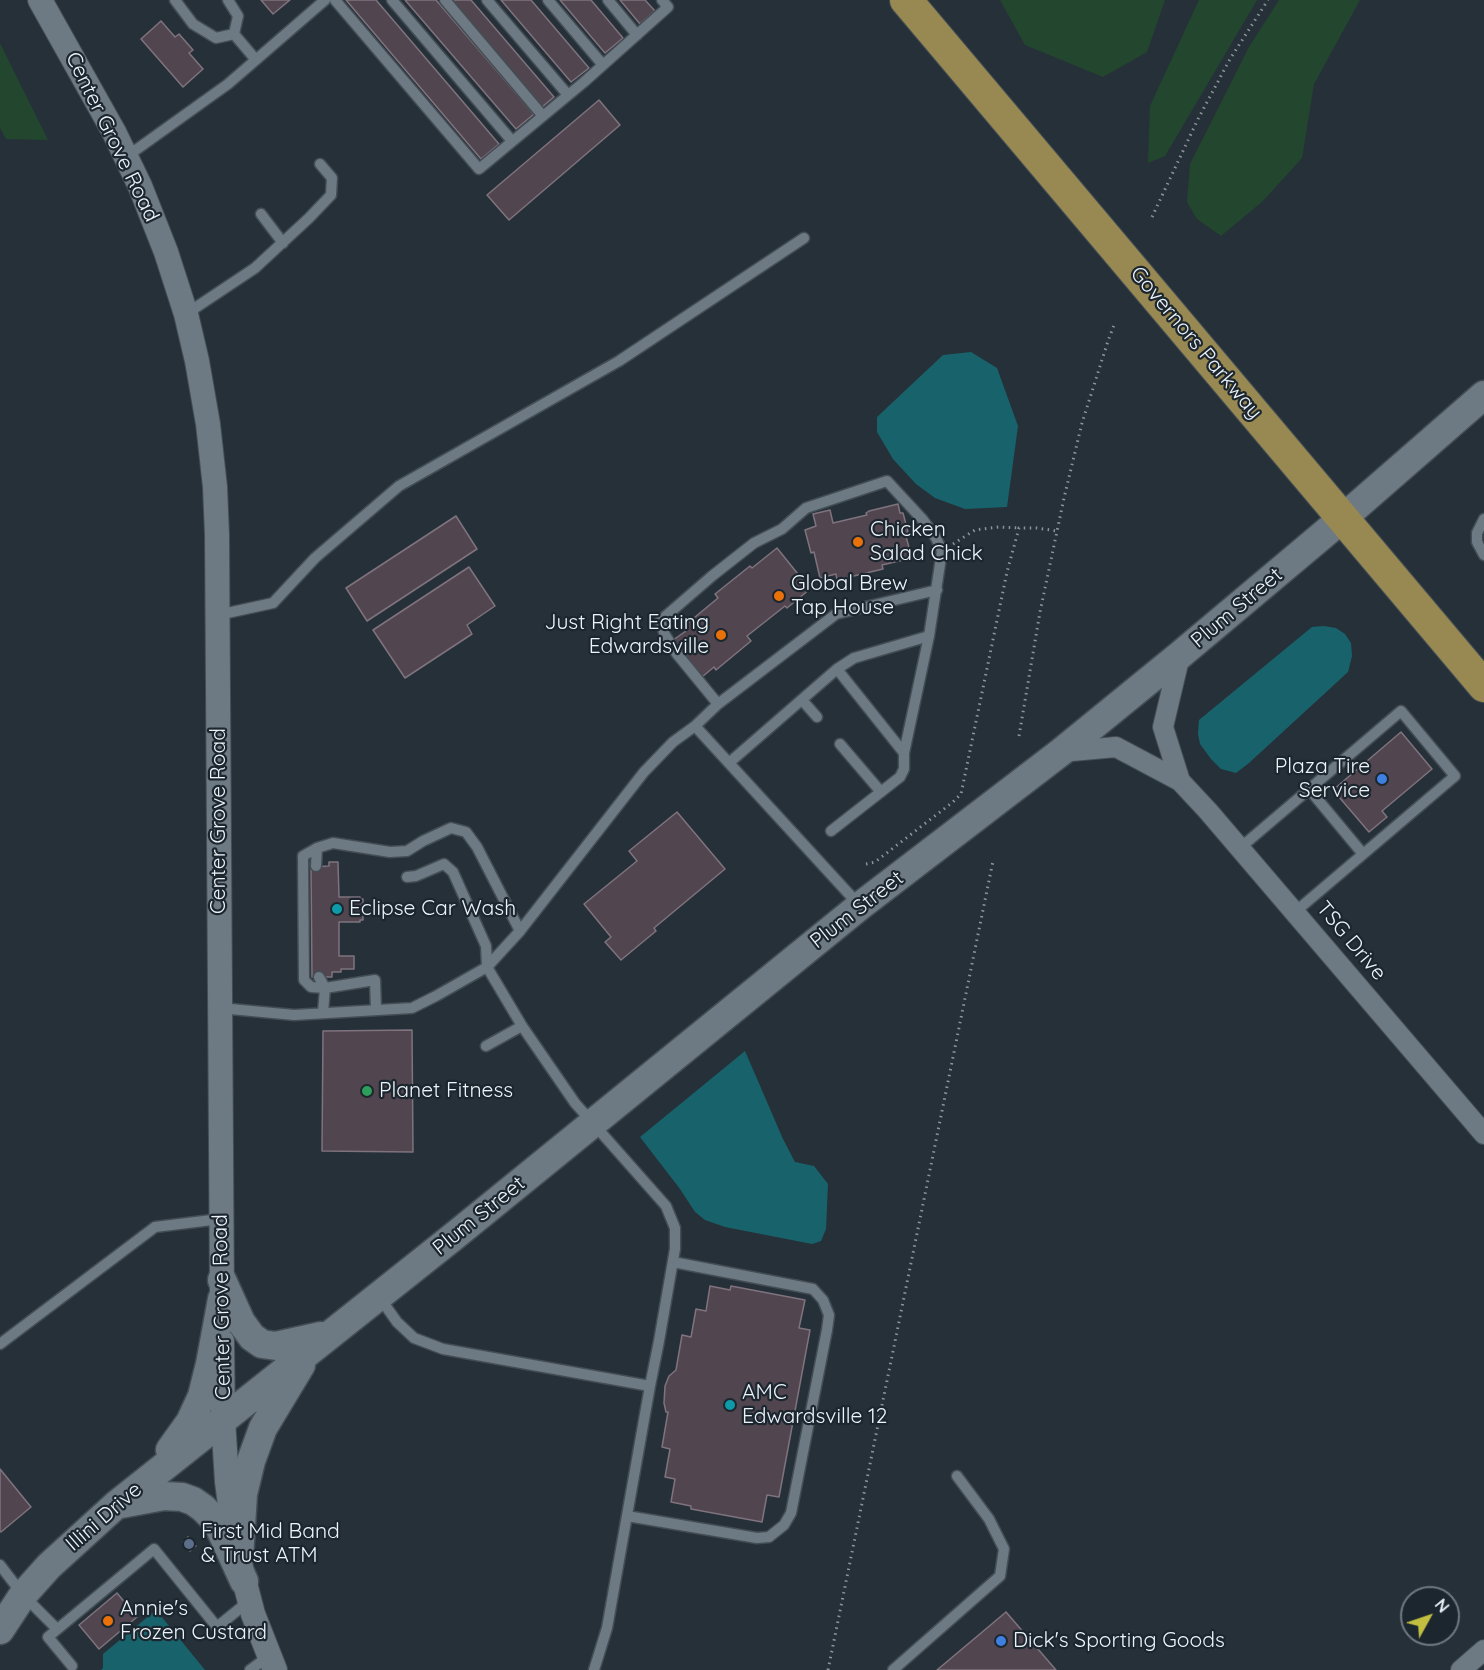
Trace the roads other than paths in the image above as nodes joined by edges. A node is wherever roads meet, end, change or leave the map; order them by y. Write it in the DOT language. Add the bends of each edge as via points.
graph roads {
  1 [pos="40,0"];
  2 [pos="175,0"];
  3 [pos="228,0"];
  4 [pos="325,0"];
  5 [pos="335,0"];
  6 [pos="393,0"];
  7 [pos="445,0"];
  8 [pos="487,0"];
  9 [pos="548,0"];
  10 [pos="608,0"];
  11 [pos="662,0"];
  12 [pos="906,0"];
  13 [pos="234,34"];
  14 [pos="637,35"];
  15 [pos="256,60"];
  16 [pos="603,65"];
  17 [pos="568,95"];
  18 [pos="543,116"];
  19 [pos="512,141"];
  20 [pos="126,157"];
  21 [pos="320,164"];
  22 [pos="261,214"];
  23 [pos="804,238"];
  24 [pos="283,243"];
  25 [pos="186,314"];
  26 [pos="1484,395"];
  27 [pos="1344,518"];
  28 [pos="1484,519"];
  29 [pos="1484,555"];
  30 [pos="937,590"];
  31 [pos="218,615"];
  32 [pos="930,636"];
  33 [pos="1180,655"];
  34 [pos="837,669"];
  35 [pos="1484,686"];
  36 [pos="802,700"];
  37 [pos="718,704"];
  38 [pos="817,717"];
  39 [pos="695,726"];
  40 [pos="840,744"];
  41 [pos="1061,752"];
  42 [pos="904,753"];
  43 [pos="730,762"];
  44 [pos="1180,781"];
  45 [pos="1309,789"];
  46 [pos="881,792"];
  47 [pos="831,831"];
  48 [pos="317,848"];
  49 [pos="1240,848"];
  50 [pos="1363,854"];
  51 [pos="316,866"];
  52 [pos="407,877"];
  53 [pos="861,906"];
  54 [pos="1295,912"];
  55 [pos="520,932"];
  56 [pos="488,967"];
  57 [pos="319,977"];
  58 [pos="325,988"];
  59 [pos="220,1008"];
  60 [pos="376,1009"];
  61 [pos="323,1012"];
  62 [pos="522,1026"];
  63 [pos="486,1047"];
  64 [pos="593,1124"];
  65 [pos="1484,1134"];
  66 [pos="220,1220"];
  67 [pos="673,1262"];
  68 [pos="222,1289"];
  69 [pos="378,1295"];
  70 [pos="322,1340"];
  71 [pos="0,1344"];
  72 [pos="650,1386"];
  73 [pos="223,1419"];
  74 [pos="957,1476"];
  75 [pos="116,1505"];
  76 [pos="627,1516"];
  77 [pos="0,1565"];
  78 [pos="244,1581"];
  79 [pos="23,1595"];
  80 [pos="57,1629"];
  81 [pos="0,1630"];
  82 [pos="1484,1650"];
  83 [pos="265,1665"];
  84 [pos="72,1666"];
  85 [pos="594,1670"];
  86 [pos="893,1670"];
  87 [pos="1461,1670"];
  1 -- 20 [label="street, Center Grove Road"];
  2 -- 13 [label="lane" via="193,24 216,38"];
  3 -- 13 [label="lane" via="238,16"];
  4 -- 15 [label="lane"];
  5 -- 19 [label="lane" via="479,169"];
  6 -- 19 [label="lane"];
  7 -- 18 [label="lane"];
  8 -- 17 [label="lane"];
  9 -- 16 [label="lane"];
  10 -- 14 [label="lane"];
  11 -- 14 [label="lane" via="668,7"];
  12 -- 27 [label="main road, Governors Parkway"];
  13 -- 15 [label="lane"];
  14 -- 16 [label="lane"];
  15 -- 20 [label="lane"];
  16 -- 17 [label="lane"];
  17 -- 18 [label="lane"];
  18 -- 19 [label="lane"];
  20 -- 25 [label="street, Center Grove Road" via="166,252"];
  21 -- 24 [label="lane" via="332,178 331,195"];
  22 -- 24 [label="lane"];
  23 -- 31 [label="lane" via="619,361 399,486 315,558 273,603"];
  24 -- 25 [label="lane" via="255,268"];
  25 -- 31 [label="street, Center Grove Road" via="208,424 215,487"];
  26 -- 27 [label="main road, Plum Street"];
  27 -- 33 [label="main road, Plum Street"];
  27 -- 35 [label="main road, Governors Parkway"];
  28 -- 29 [label="lane" via="1477,533"];
  30 -- 32 [label="lane"];
  30 -- 37 [label="lane" via="836,614"];
  30 -- 37 [label="lane" via="942,551 923,520 887,481 806,508 782,529 754,543 711,576 660,621 677,654"];
  31 -- 59 [label="street, Center Grove Road"];
  32 -- 34 [label="lane" via="854,658"];
  32 -- 42 [label="lane"];
  33 -- 41 [label="main road, Plum Street"];
  33 -- 44 [label="street, TSG Drive" via="1163,727"];
  34 -- 36 [label="lane"];
  34 -- 42 [label="lane"];
  36 -- 38 [label="lane"];
  36 -- 43 [label="lane"];
  37 -- 39 [label="lane"];
  39 -- 43 [label="lane"];
  39 -- 55 [label="lane" via="644,772"];
  40 -- 46 [label="lane"];
  41 -- 44 [label="street, TSG Drive" via="1116,747"];
  41 -- 53 [label="main road, Plum Street"];
  42 -- 46 [label="lane" via="900,777"];
  43 -- 53 [label="lane"];
  44 -- 49 [label="street, TSG Drive"];
  45 -- 49 [label="lane"];
  45 -- 50 [label="lane"];
  45 -- 50 [label="lane" via="1401,711 1455,776"];
  46 -- 47 [label="lane"];
  48 -- 51 [label="lane"];
  48 -- 55 [label="lane" via="333,843 407,851 451,828 466,832"];
  48 -- 58 [label="lane" via="303,855 304,980 311,987"];
  49 -- 54 [label="street, TSG Drive"];
  50 -- 54 [label="lane"];
  52 -- 56 [label="lane" via="444,864 453,872 486,946"];
  53 -- 64 [label="main road, Plum Street"];
  54 -- 65 [label="street, TSG Drive"];
  55 -- 56 [label="lane"];
  56 -- 60 [label="lane" via="412,1008"];
  56 -- 62 [label="lane"];
  57 -- 58 [label="lane"];
  58 -- 60 [label="lane" via="375,980"];
  58 -- 61 [label="lane"];
  59 -- 61 [label="lane" via="294,1015"];
  59 -- 66 [label="street, Center Grove Road"];
  60 -- 61 [label="lane"];
  62 -- 63 [label="lane"];
  62 -- 64 [label="lane"];
  64 -- 67 [label="lane" via="666,1206 675,1228"];
  64 -- 69 [label="main road, Plum Street"];
  66 -- 68 [label="street, Center Grove Road"];
  66 -- 71 [label="lane" via="155,1227"];
  67 -- 72 [label="lane"];
  67 -- 76 [label="lane" via="813,1289 830,1315 791,1513 784,1525 769,1537 757,1538"];
  68 -- 70 [label="main road" via="252,1337 262,1344"];
  68 -- 73 [label="street, Center Grove Road"];
  68 -- 75 [label="main road" via="210,1364 190,1422 152,1472"];
  69 -- 70 [label="main road, Plum Street"];
  69 -- 72 [label="lane" via="414,1338 443,1349"];
  70 -- 73 [label="main road, Plum Street"];
  70 -- 78 [label="main road" via="263,1428 251,1461 243,1494"];
  72 -- 76 [label="lane"];
  73 -- 75 [label="main road, Illini Drive"];
  73 -- 78 [label="street, Center Grove Road" via="227,1482"];
  74 -- 86 [label="lane" via="989,1519 1004,1549 1000,1576"];
  75 -- 78 [label="main road" via="164,1496 193,1501 217,1522"];
  75 -- 79 [label="main road, Illini Drive"];
  76 -- 85 [label="lane" via="607,1628"];
  77 -- 79 [label="lane"];
  78 -- 80 [label="lane" via="217,1627 154,1549"];
  78 -- 83 [label="street, Center Grove Road"];
  79 -- 80 [label="lane"];
  79 -- 81 [label="main road, Illini Drive"];
  80 -- 84 [label="lane" via="48,1637"];
  82 -- 87 [label="street"];
}
